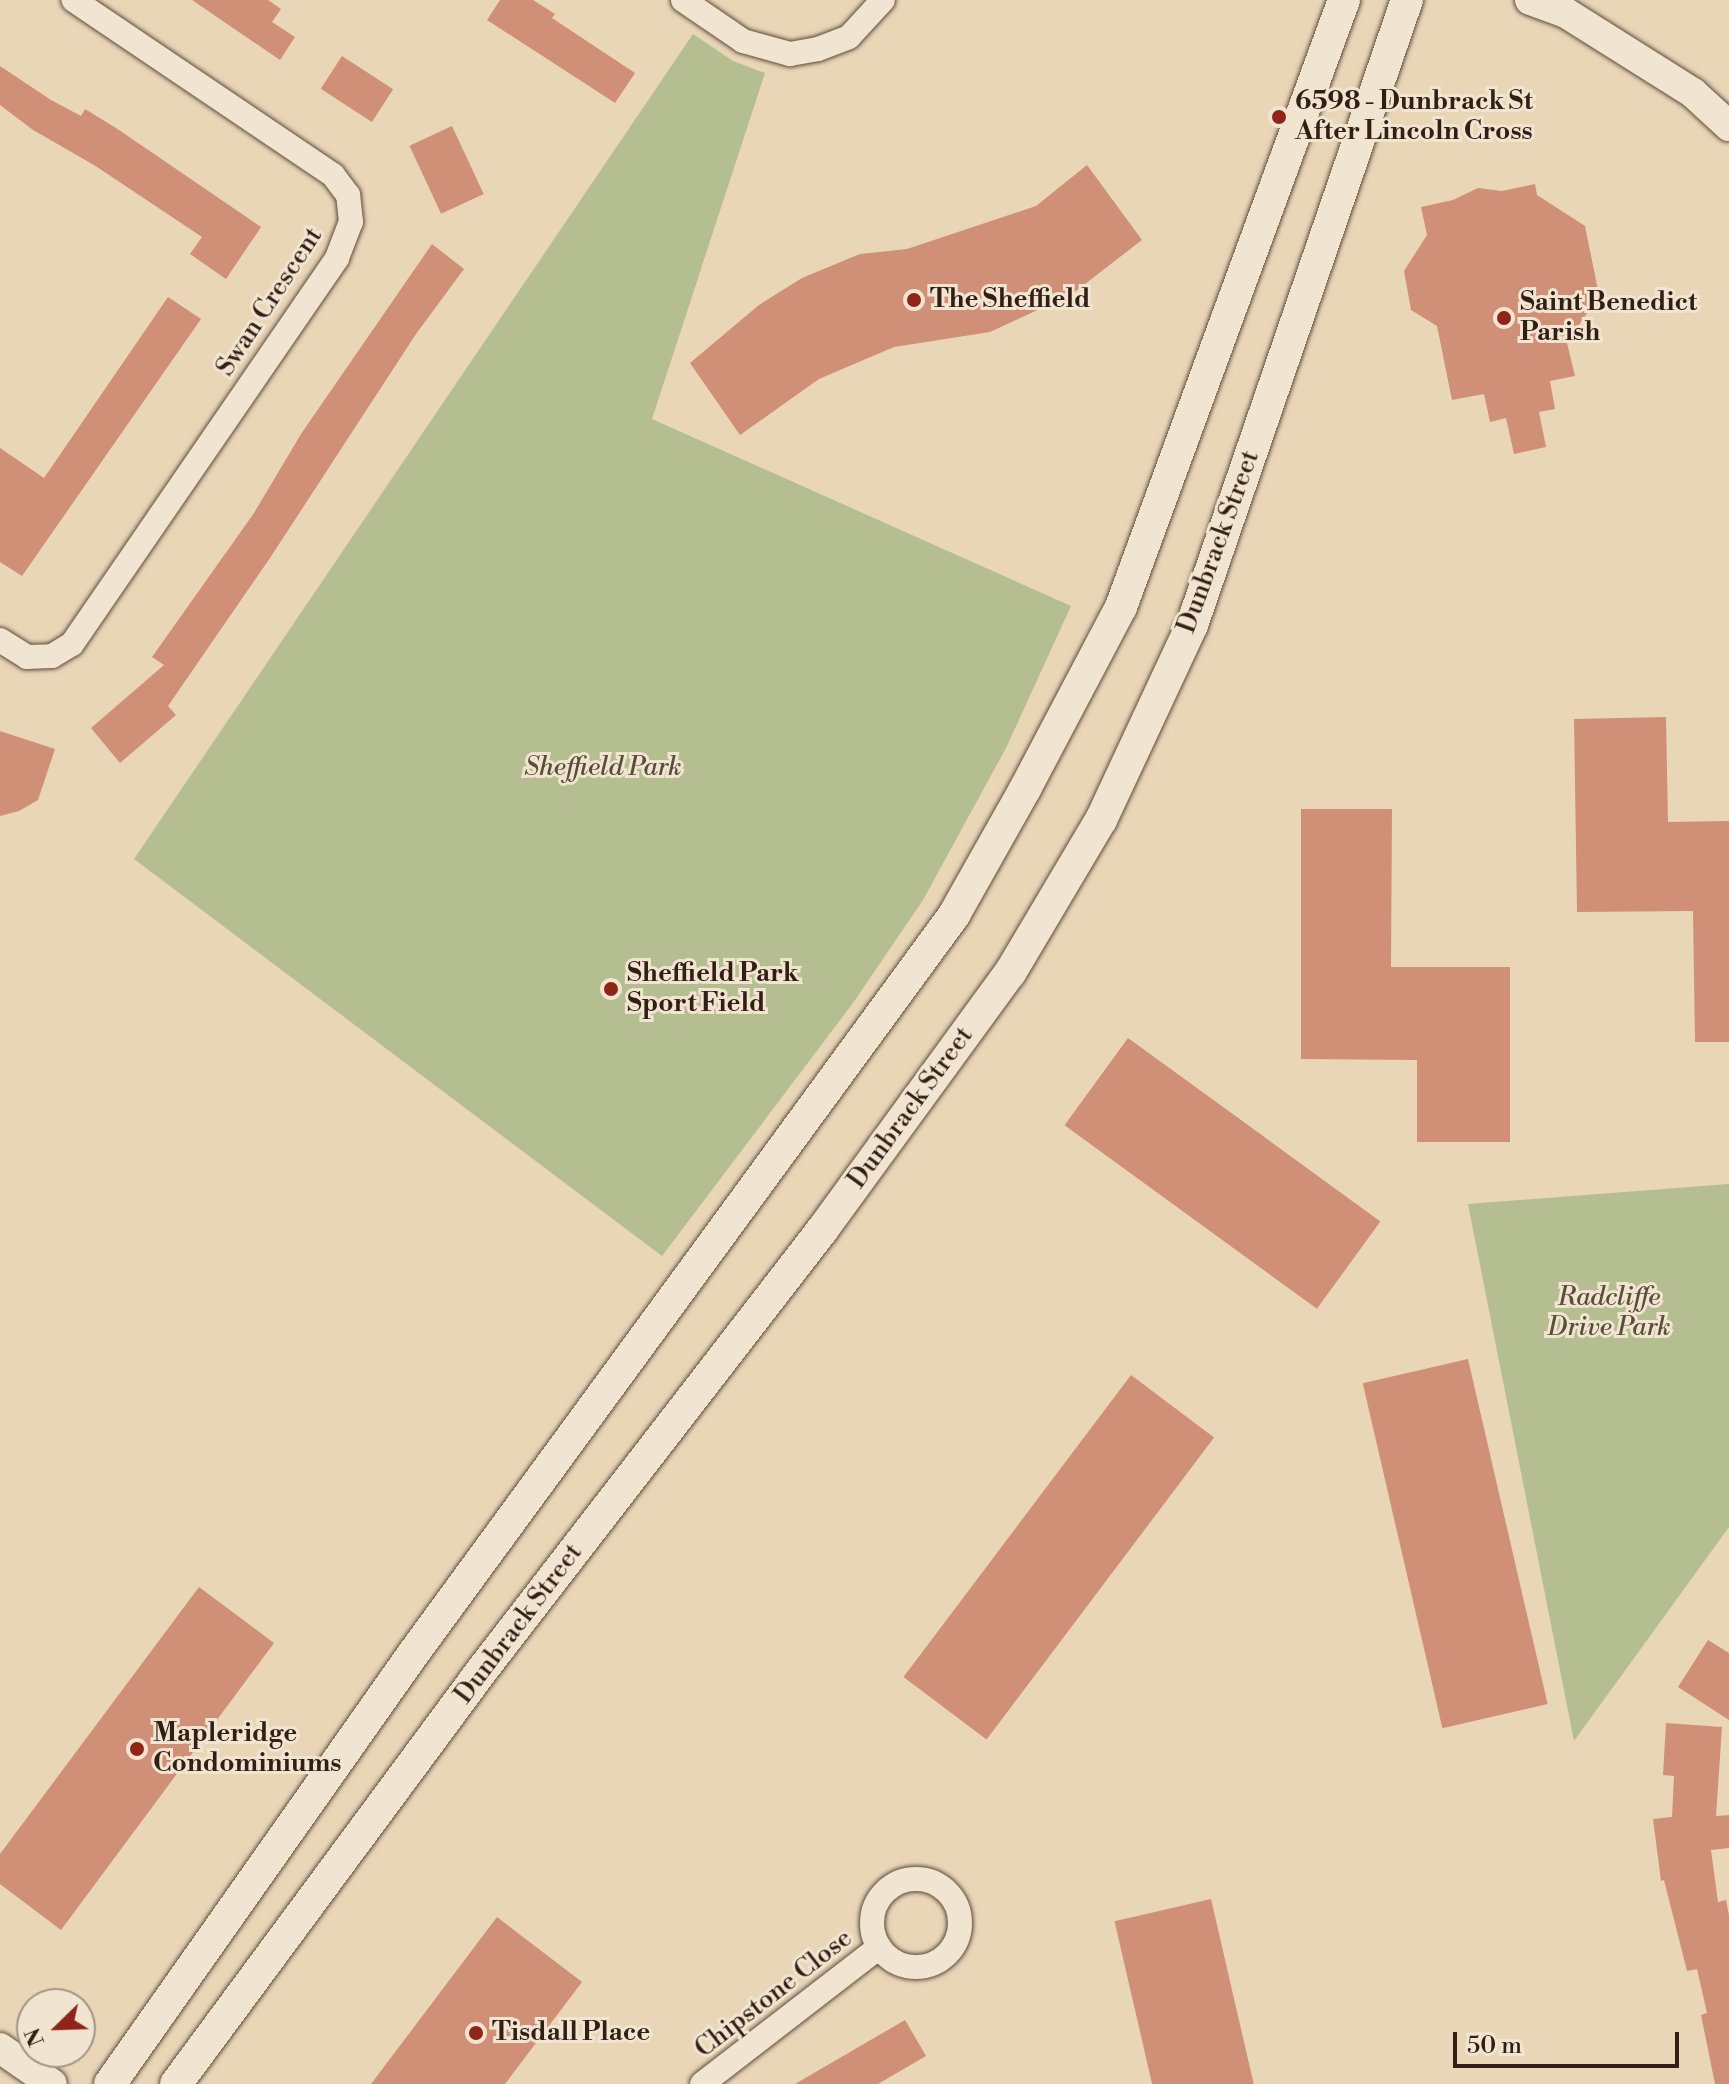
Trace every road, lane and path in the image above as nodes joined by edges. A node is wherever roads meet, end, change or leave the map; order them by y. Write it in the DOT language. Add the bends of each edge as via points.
graph roads {
  1 [pos="683,0"];
  2 [pos="883,0"];
  3 [pos="1344,0"];
  4 [pos="1407,0"];
  5 [pos="1530,0"];
  6 [pos="76,1"];
  7 [pos="1729,126"];
  8 [pos="0,640"];
  9 [pos="879,1947"];
  10 [pos="0,2048"];
  11 [pos="52,2084"];
  12 [pos="110,2084"];
  13 [pos="176,2084"];
  14 [pos="702,2084"];
  1 -- 2 [label="street" via="743,41 790,54 849,37"];
  3 -- 12 [label="main road" via="1121,607 954,915 413,1654"];
  4 -- 13 [label="main road, Dunbrack Street" via="1192,625 1101,820 1010,973 823,1229 483,1669"];
  5 -- 7 [label="street" via="1566,13 1693,93"];
  6 -- 8 [label="street, Swan Crescent" via="333,175 348,195 351,222 337,258 72,644 52,656 27,657"];
  9 -- 14 [label="street, Chipstone Close"];
  10 -- 11 [label="street"];
}
